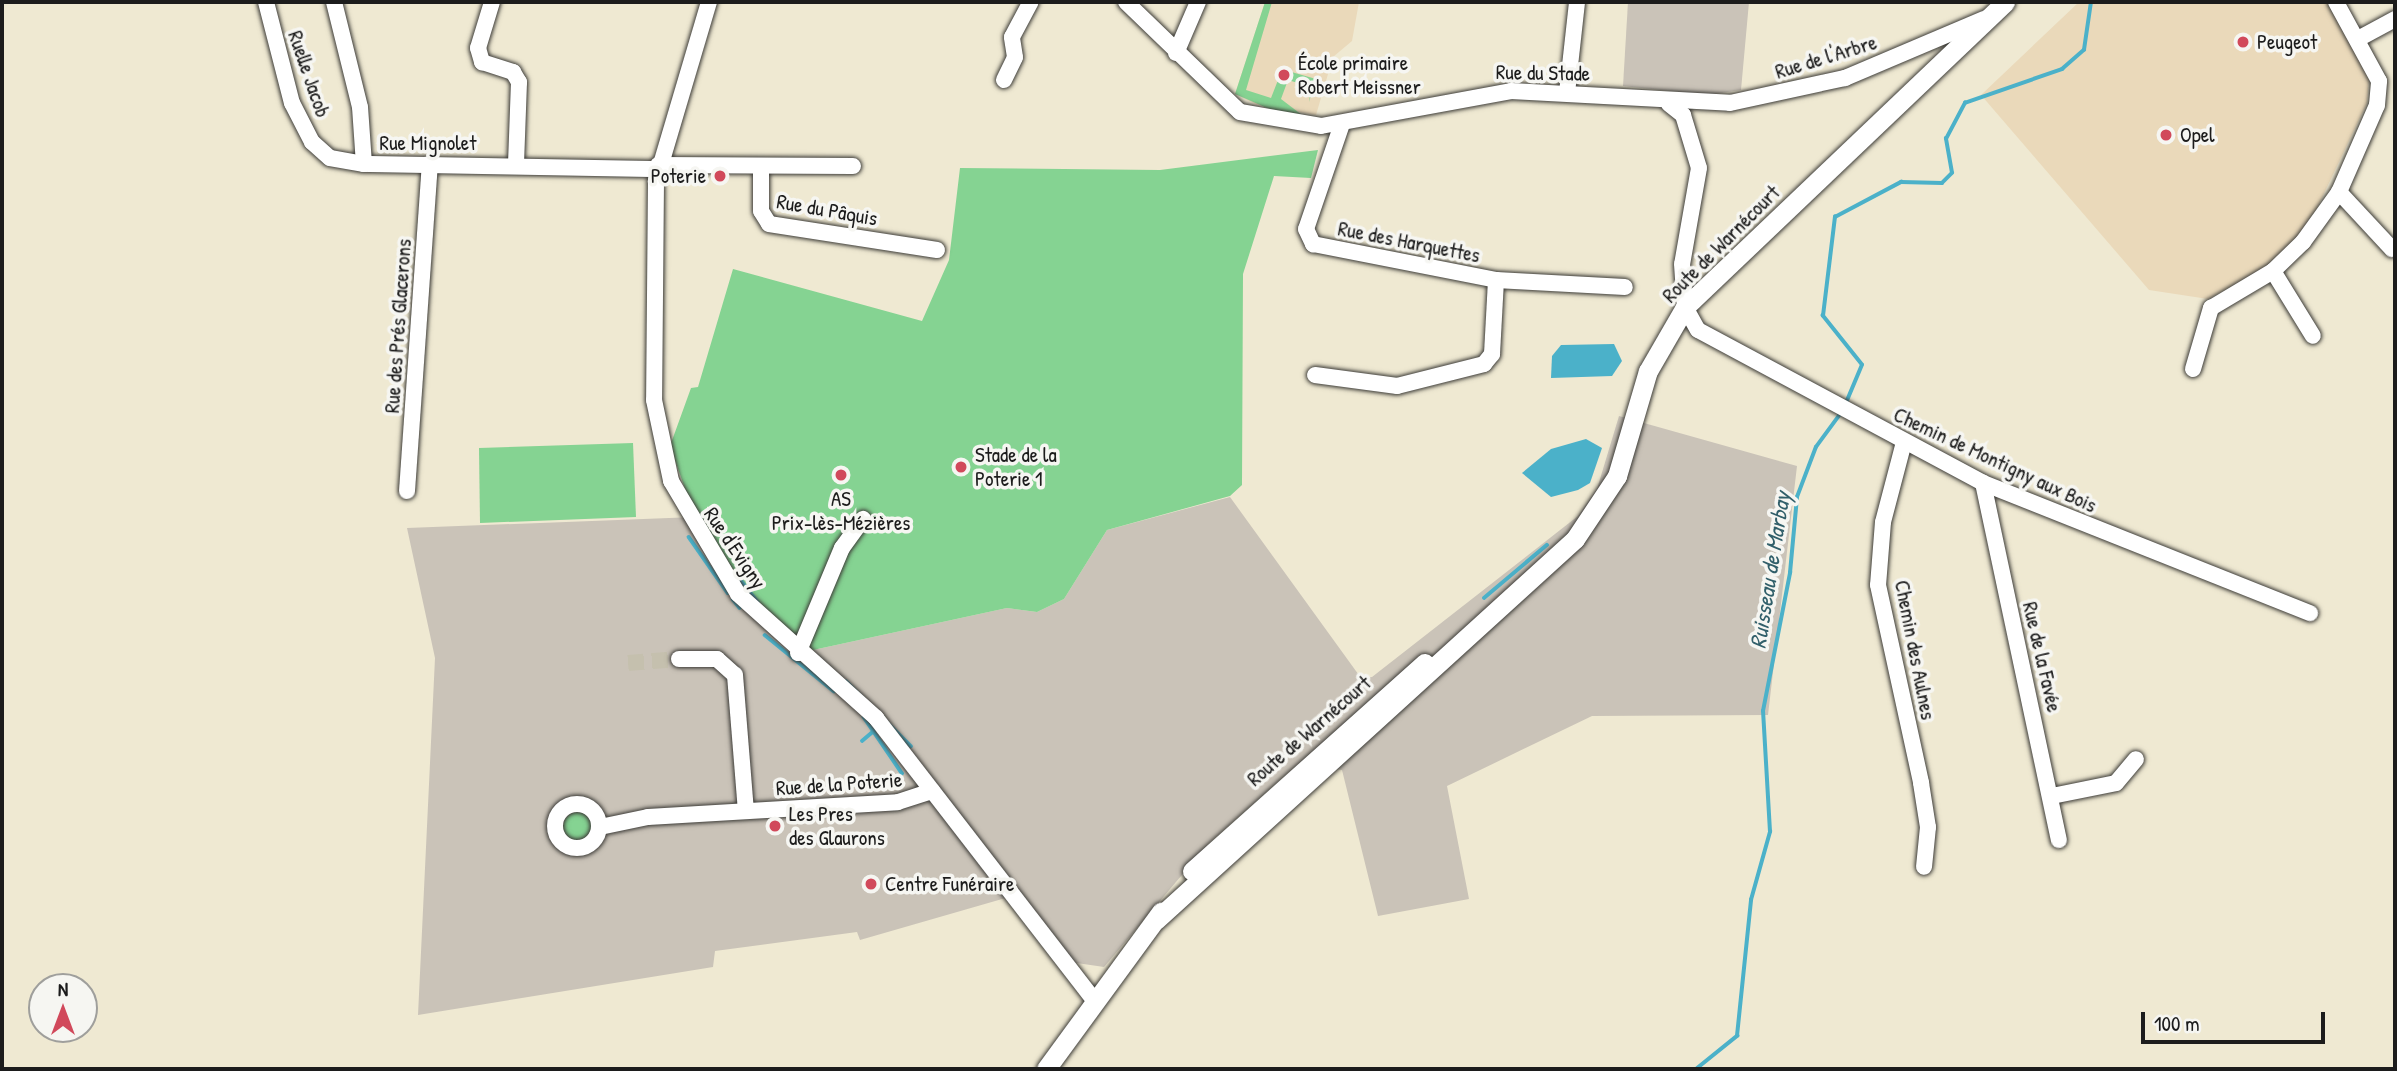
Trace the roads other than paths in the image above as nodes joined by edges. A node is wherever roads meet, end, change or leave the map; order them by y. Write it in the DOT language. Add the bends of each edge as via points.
graph roads {
  1 [pos="266,2"];
  2 [pos="334,2"];
  3 [pos="492,2"];
  4 [pos="709,2"];
  5 [pos="1031,2"];
  6 [pos="1126,2"];
  7 [pos="1198,2"];
  8 [pos="1577,2"];
  9 [pos="2005,2"];
  10 [pos="2336,2"];
  11 [pos="1990,16"];
  12 [pos="2395,19"];
  13 [pos="2358,39"];
  14 [pos="1176,53"];
  15 [pos="1004,80"];
  16 [pos="2387,83"];
  17 [pos="1567,93"];
  18 [pos="1667,103"];
  19 [pos="1342,124"];
  20 [pos="364,164"];
  21 [pos="430,164"];
  22 [pos="516,165"];
  23 [pos="761,166"];
  24 [pos="853,166"];
  25 [pos="658,167"];
  26 [pos="2339,192"];
  27 [pos="2392,249"];
  28 [pos="937,250"];
  29 [pos="2273,271"];
  30 [pos="1496,280"];
  31 [pos="1625,287"];
  32 [pos="1685,307"];
  33 [pos="2313,337"];
  34 [pos="2193,369"];
  35 [pos="1315,374"];
  36 [pos="1904,442"];
  37 [pos="1983,483"];
  38 [pos="407,491"];
  39 [pos="863,519"];
  40 [pos="2311,613"];
  41 [pos="798,653"];
  42 [pos="679,659"];
  43 [pos="2136,759"];
  44 [pos="932,791"];
  45 [pos="2052,796"];
  46 [pos="746,811"];
  47 [pos="600,827"];
  48 [pos="2059,840"];
  49 [pos="1924,867"];
  50 [pos="1094,1000"];
  51 [pos="1046,1069"];
  1 -- 20 [label="street, Ruelle Jacob" via="292,103 312,142 330,158"];
  2 -- 20 [label="street, Rue Mignolet" via="360,107"];
  3 -- 22 [label="street" via="478,48 482,62 513,72 519,82"];
  4 -- 25 [label="street, Rue d'Evigny"];
  5 -- 15 [label="street" via="1012,37 1015,57"];
  6 -- 14 [label="street, Rue du Stade"];
  7 -- 14 [label="street"];
  8 -- 17 [label="street"];
  9 -- 11 [label="main road, Route de Warnécourt"];
  10 -- 13 [label="street"];
  11 -- 18 [label="street, Rue de l'Arbre" via="1845,78 1791,93 1730,103"];
  11 -- 32 [label="main road, Route de Warnécourt"];
  12 -- 13 [label="street"];
  13 -- 16 [label="street"];
  14 -- 19 [label="street, Rue du Stade" via="1240,112 1286,124"];
  16 -- 26 [label="street"];
  17 -- 18 [label="street, Rue du Stade"];
  17 -- 19 [label="street, Rue du Stade" via="1481,94"];
  18 -- 32 [label="street" via="1683,115 1699,168 1682,264"];
  19 -- 30 [label="street, Rue des Harquettes" via="1307,239 1415,268"];
  20 -- 21 [label="street, Rue Mignolet"];
  21 -- 22 [label="street, Rue Mignolet"];
  21 -- 38 [label="street, Rue des Prés Glacerons"];
  22 -- 25 [label="street, Rue Mignolet"];
  23 -- 24 [label="street, Rue du Pâquis"];
  23 -- 25 [label="street, Rue du Pâquis"];
  23 -- 28 [label="street, Rue du Pâquis" via="761,211 769,224"];
  25 -- 41 [label="street, Rue d'Evigny" via="653,384 664,461 718,566"];
  26 -- 27 [label="street"];
  26 -- 29 [label="street"];
  29 -- 33 [label="street"];
  29 -- 34 [label="street" via="2211,308"];
  30 -- 31 [label="street, Rue des Harquettes"];
  30 -- 35 [label="street" via="1492,354 1484,364 1397,386"];
  32 -- 36 [label="street, Chemin de Montigny aux Bois" via="1698,330"];
  32 -- 50 [label="main road, Route de Warnécourt" via="1648,370 1622,463 1600,506 1575,539 1156,920"];
  36 -- 37 [label="street, Chemin de Montigny aux Bois"];
  36 -- 49 [label="street, Chemin des Aulnes" via="1883,522 1878,585 1921,783 1928,827"];
  37 -- 40 [label="street, Chemin de Montigny aux Bois"];
  37 -- 45 [label="street, Rue de la Favée"];
  39 -- 41 [label="street" via="842,548"];
  41 -- 44 [label="street, Rue d'Evigny" via="866,708"];
  42 -- 46 [label="street, Rue de la Poterie" via="717,659 734,675"];
  43 -- 45 [label="street" via="2116,783"];
  44 -- 46 [label="street, Rue de la Poterie" via="898,802"];
  44 -- 50 [label="street, Rue d'Evigny"];
  45 -- 48 [label="street, Rue de la Favée"];
  46 -- 47 [label="street, Rue de la Poterie"];
  50 -- 51 [label="main road, Route de Warnécourt"];
}
